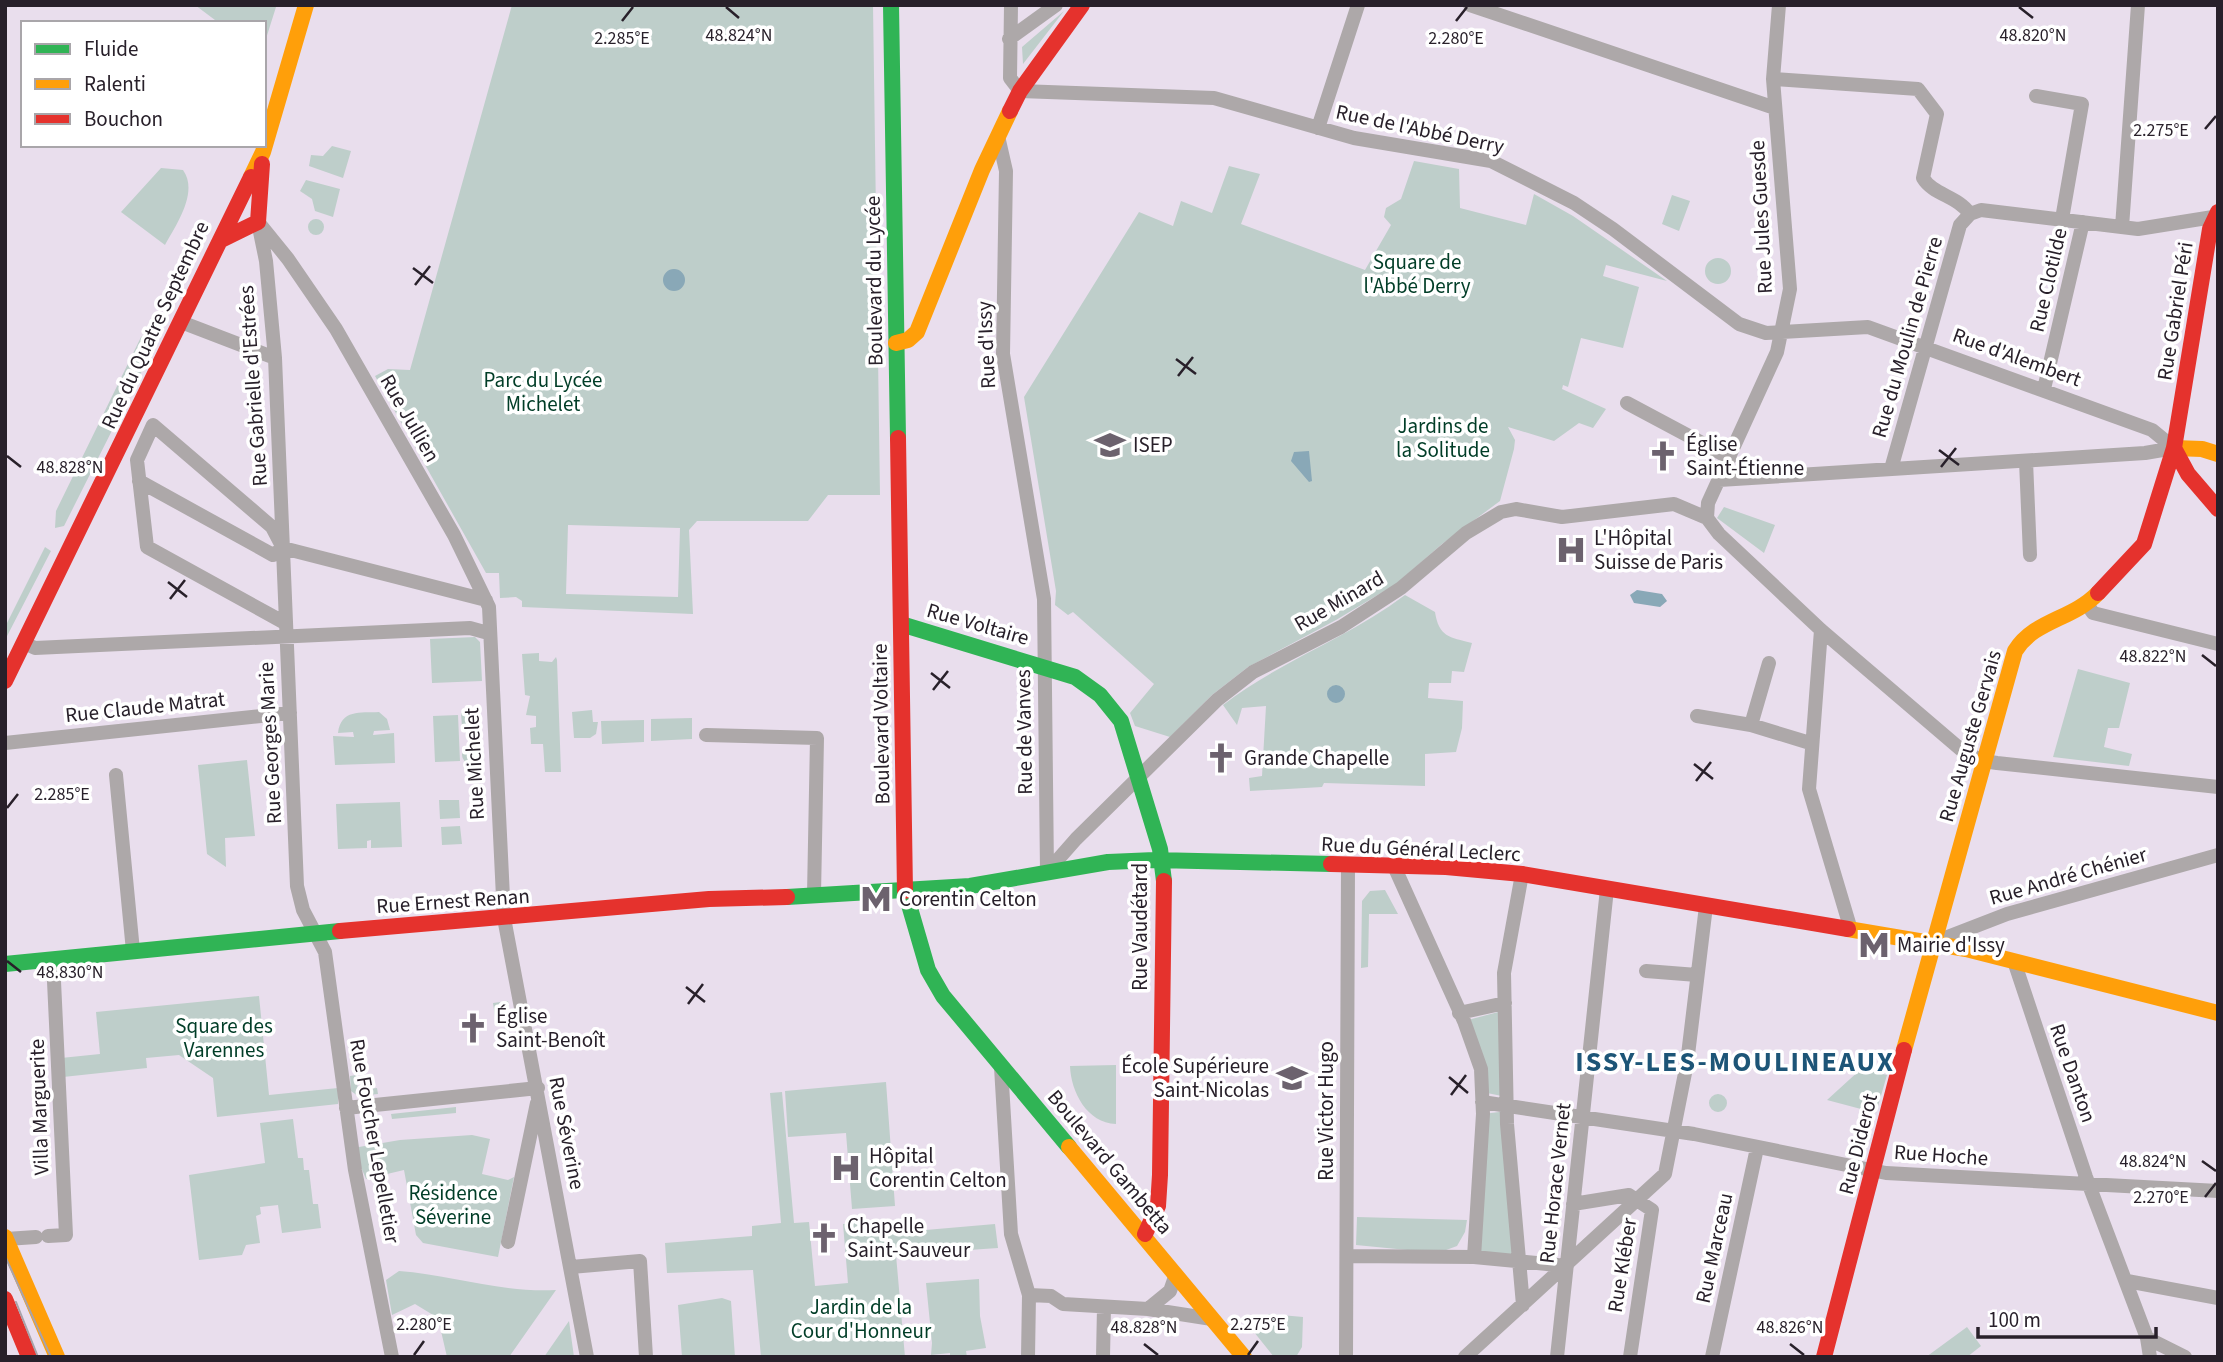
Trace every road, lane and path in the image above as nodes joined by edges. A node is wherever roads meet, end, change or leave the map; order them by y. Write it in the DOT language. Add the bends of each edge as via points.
graph roads {
  1 [pos="306,5"];
  2 [pos="891,5"];
  3 [pos="1011,5"];
  4 [pos="1056,5"];
  5 [pos="1082,5"];
  6 [pos="1358,5"];
  7 [pos="1470,5"];
  8 [pos="1779,5"];
  9 [pos="2138,5"];
  10 [pos="1009,39"];
  11 [pos="1773,79"];
  12 [pos="1020,91"];
  13 [pos="2036,96"];
  14 [pos="1776,107"];
  15 [pos="1318,128"];
  16 [pos="998,136"];
  17 [pos="266,142"];
  18 [pos="264,147"];
  19 [pos="263,152"];
  20 [pos="252,176"];
  21 [pos="1970,214"];
  22 [pos="2215,214"];
  23 [pos="2062,219"];
  24 [pos="258,222"];
  25 [pos="2083,222"];
  26 [pos="226,223"];
  27 [pos="2122,227"];
  28 [pos="221,240"];
  29 [pos="285,256"];
  30 [pos="266,261"];
  31 [pos="181,322"];
  32 [pos="1782,332"];
  33 [pos="896,343"];
  34 [pos="1924,352"];
  35 [pos="275,358"];
  36 [pos="2044,389"];
  37 [pos="1627,403"];
  38 [pos="2174,448"];
  39 [pos="2213,449"];
  40 [pos="1730,458"];
  41 [pos="2026,461"];
  42 [pos="1891,469"];
  43 [pos="1719,480"];
  44 [pos="139,481"];
  45 [pos="2218,509"];
  46 [pos="1707,518"];
  47 [pos="283,548"];
  48 [pos="1036,551"];
  49 [pos="2030,555"];
  50 [pos="899,556"];
  51 [pos="487,604"];
  52 [pos="2087,604"];
  53 [pos="901,624"];
  54 [pos="286,630"];
  55 [pos="1821,630"];
  56 [pos="488,633"];
  57 [pos="24,643"];
  58 [pos="2218,644"];
  59 [pos="1769,663"];
  60 [pos="1044,666"];
  61 [pos="5,681"];
  62 [pos="290,713"];
  63 [pos="1697,716"];
  64 [pos="1751,725"];
  65 [pos="706,735"];
  66 [pos="5,743"];
  67 [pos="1810,743"];
  68 [pos="1984,761"];
  69 [pos="116,775"];
  70 [pos="1140,776"];
  71 [pos="2218,787"];
  72 [pos="2218,855"];
  73 [pos="1163,861"];
  74 [pos="1348,865"];
  75 [pos="1394,866"];
  76 [pos="1047,872"];
  77 [pos="1522,874"];
  78 [pos="1607,889"];
  79 [pos="905,891"];
  80 [pos="814,895"];
  81 [pos="1706,906"];
  82 [pos="504,918"];
  83 [pos="1851,930"];
  84 [pos="315,933"];
  85 [pos="1932,943"];
  86 [pos="133,951"];
  87 [pos="53,960"];
  88 [pos="2014,961"];
  89 [pos="5,964"];
  90 [pos="1646,971"];
  91 [pos="1697,975"];
  92 [pos="943,996"];
  93 [pos="1505,1003"];
  94 [pos="1459,1013"];
  95 [pos="2218,1013"];
  96 [pos="1001,1067"];
  97 [pos="538,1091"];
  98 [pos="1482,1102"];
  99 [pos="1507,1104"];
  100 [pos="346,1108"];
  101 [pos="1583,1116"];
  102 [pos="1675,1131"];
  103 [pos="1757,1148"];
  104 [pos="1873,1171"];
  105 [pos="2089,1185"];
  106 [pos="2218,1191"];
  107 [pos="1639,1200"];
  108 [pos="1573,1204"];
  109 [pos="1145,1234"];
  110 [pos="6,1238"];
  111 [pos="508,1242"];
  112 [pos="1347,1256"];
  113 [pos="1474,1257"];
  114 [pos="1520,1262"];
  115 [pos="1567,1266"];
  116 [pos="571,1267"];
  117 [pos="1176,1275"];
  118 [pos="2127,1281"];
  119 [pos="1029,1295"];
  120 [pos="2218,1298"];
  121 [pos="5,1299"];
  122 [pos="1523,1304"];
  123 [pos="1104,1307"];
  124 [pos="1148,1309"];
  125 [pos="1212,1320"];
  126 [pos="2147,1338"];
  127 [pos="29,1357"];
  128 [pos="57,1357"];
  129 [pos="392,1357"];
  130 [pos="587,1357"];
  131 [pos="646,1357"];
  132 [pos="1028,1357"];
  133 [pos="1104,1357"];
  134 [pos="1244,1357"];
  135 [pos="1346,1357"];
  136 [pos="1465,1357"];
  137 [pos="1557,1357"];
  138 [pos="1630,1357"];
  139 [pos="1712,1357"];
  140 [pos="1824,1357"];
  141 [pos="2150,1357"];
  142 [pos="2185,1357"];
  1 -- 17 [label="main road"];
  2 -- 33 [label="main road, Boulevard du Lycée"];
  3 -- 10 [label="street"];
  4 -- 10 [label="street"];
  5 -- 12 [label="main road"];
  6 -- 15 [label="street"];
  7 -- 14 [label="street"];
  8 -- 11 [label="street, Rue Jules Guesde"];
  9 -- 27 [label="street"];
  10 -- 12 [label="street" via="1010,78"];
  11 -- 14 [label="street, Rue Jules Guesde"];
  11 -- 21 [label="street" via="1918,89 1937,114 1924,181 1957,200"];
  12 -- 15 [label="street, Rue de l'Abbé Derry" via="1214,98"];
  12 -- 16 [label="main road"];
  13 -- 23 [label="street" via="2082,104"];
  14 -- 32 [label="street, Rue Jules Guesde" via="1790,289"];
  15 -- 32 [label="street, Rue de l'Abbé Derry" via="1491,162 1541,185 1613,229 1726,317 1766,333"];
  16 -- 33 [label="main road" via="916,332"];
  16 -- 48 [label="street, Rue d'Issy" via="1006,171 1003,354"];
  18 -- 19 [label="main road"];
  19 -- 20 [label="main road"];
  19 -- 24 [label="main road"];
  20 -- 24 [label="main road" via="248,206"];
  20 -- 26 [label="main road, Rue du Quatre Septembre"];
  21 -- 23 [label="street" via="1981,209"];
  21 -- 34 [label="street, Rue du Moulin de Pierre" via="1960,225"];
  22 -- 27 [label="street" via="2138,229"];
  22 -- 38 [label="main road, Rue Gabriel Péri"];
  23 -- 25 [label="street"];
  24 -- 26 [label="main road" via="236,217"];
  24 -- 28 [label="main road"];
  24 -- 29 [label="street, Rue Jullien"];
  24 -- 30 [label="street, Rue Gabrielle d'Estrées"];
  25 -- 27 [label="street"];
  25 -- 36 [label="street, Rue Clotilde"];
  26 -- 28 [label="main road, Rue du Quatre Septembre"];
  28 -- 31 [label="main road, Rue du Quatre Septembre"];
  29 -- 30 [label="street" via="275,253"];
  29 -- 51 [label="street, Rue Jullien" via="336,328 454,535"];
  30 -- 35 [label="street, Rue Gabrielle d'Estrées"];
  31 -- 35 [label="street"];
  31 -- 57 [label="main road, Rue du Quatre Septembre"];
  32 -- 34 [label="street, Rue d'Alembert" via="1868,327"];
  32 -- 40 [label="street, Rue Jules Guesde"];
  33 -- 50 [label="main road, Boulevard du Lycée"];
  34 -- 36 [label="street, Rue d'Alembert"];
  34 -- 42 [label="street, Rue du Moulin de Pierre"];
  35 -- 47 [label="street, Rue Gabrielle d'Estrées"];
  36 -- 38 [label="street, Rue d'Alembert" via="2152,430"];
  37 -- 40 [label="street"];
  38 -- 39 [label="main road"];
  38 -- 41 [label="street"];
  38 -- 45 [label="main road"];
  38 -- 52 [label="main road, Rue Auguste Gervais" via="2144,544"];
  40 -- 43 [label="street, Rue Jules Guesde"];
  41 -- 42 [label="street"];
  41 -- 49 [label="street"];
  42 -- 43 [label="street"];
  43 -- 46 [label="street, Rue Jules Guesde" via="1708,503"];
  44 -- 47 [label="street" via="273,555"];
  44 -- 47 [label="street" via="137,460 153,425 272,527"];
  44 -- 54 [label="street" via="148,547"];
  46 -- 55 [label="street" via="1718,534"];
  46 -- 70 [label="street, Rue Minard" via="1674,504 1562,517 1516,509 1501,512 1466,533 1401,589 1341,627 1253,672 1217,700"];
  47 -- 51 [label="street"];
  47 -- 54 [label="street, Rue Georges Marie"];
  48 -- 60 [label="street, Rue de Vanves" via="1044,599"];
  50 -- 53 [label="main road, Boulevard Voltaire"];
  51 -- 56 [label="street, Rue Michelet"];
  52 -- 58 [label="street" via="2093,613"];
  52 -- 68 [label="main road, Rue Auguste Gervais" via="2024,636 2015,651"];
  53 -- 60 [label="main road, Rue Voltaire"];
  53 -- 79 [label="main road, Boulevard Voltaire"];
  54 -- 56 [label="street" via="470,628"];
  54 -- 57 [label="street" via="35,648"];
  54 -- 62 [label="street, Rue Georges Marie"];
  55 -- 67 [label="street"];
  55 -- 68 [label="street" via="1965,753"];
  56 -- 82 [label="street, Rue Michelet"];
  57 -- 61 [label="main road, Rue du Quatre Septembre"];
  59 -- 64 [label="street"];
  60 -- 70 [label="main road, Rue Vaudétard" via="1076,677 1100,695 1121,721"];
  60 -- 76 [label="street, Rue de Vanves"];
  62 -- 66 [label="street, Rue Claude Matrat"];
  62 -- 84 [label="street, Rue Georges Marie" via="297,886"];
  63 -- 64 [label="street"];
  64 -- 67 [label="street"];
  65 -- 80 [label="street" via="817,738"];
  67 -- 83 [label="street" via="1809,789"];
  68 -- 71 [label="street"];
  68 -- 85 [label="main road, Rue Auguste Gervais"];
  69 -- 86 [label="street"];
  70 -- 73 [label="main road, Rue Vaudétard"];
  70 -- 76 [label="street, Rue Minard"];
  72 -- 85 [label="street, Rue André Chénier" via="2007,914"];
  73 -- 74 [label="main road, Rue du Général Leclerc"];
  73 -- 76 [label="main road, Rue du Général Leclerc" via="1108,862"];
  73 -- 109 [label="main road, Rue Vaudétard" via="1160,1175 1158,1206"];
  74 -- 75 [label="main road, Rue du Général Leclerc"];
  74 -- 112 [label="street, Rue Victor Hugo"];
  75 -- 77 [label="main road, Rue du Général Leclerc"];
  75 -- 94 [label="street"];
  76 -- 79 [label="main road, Rue du Général Leclerc" via="970,886"];
  77 -- 78 [label="main road, Rue du Général Leclerc"];
  77 -- 93 [label="street" via="1504,973"];
  78 -- 81 [label="main road, Rue du Général Leclerc"];
  78 -- 101 [label="street, Rue Horace Vernet"];
  79 -- 80 [label="main road, Rue Ernest Renan"];
  79 -- 92 [label="main road, Boulevard Voltaire" via="928,970"];
  80 -- 82 [label="main road, Rue Ernest Renan" via="709,899"];
  81 -- 83 [label="main road, Rue du Général Leclerc"];
  81 -- 91 [label="street, Rue Kléber"];
  82 -- 84 [label="main road, Rue Ernest Renan"];
  82 -- 97 [label="street, Rue Séverine"];
  83 -- 85 [label="main road, Rue du Général Leclerc"];
  84 -- 86 [label="main road, Rue Ernest Renan"];
  84 -- 100 [label="street, Rue Foucher Lepelletier" via="325,952"];
  85 -- 88 [label="main road, Rue du Général Leclerc"];
  85 -- 104 [label="main road, Rue Diderot"];
  86 -- 87 [label="main road, Rue Ernest Renan"];
  87 -- 89 [label="main road, Rue Ernest Renan"];
  87 -- 110 [label="street, Villa Marguerite" via="66,1235"];
  88 -- 95 [label="main road, Rue du Général Leclerc"];
  88 -- 105 [label="street, Rue Danton"];
  90 -- 91 [label="street"];
  91 -- 102 [label="street, Rue Kléber"];
  92 -- 96 [label="main road, Boulevard Gambetta"];
  93 -- 94 [label="street"];
  93 -- 99 [label="street"];
  94 -- 98 [label="street" via="1481,1069"];
  96 -- 109 [label="main road, Boulevard Gambetta"];
  96 -- 119 [label="street" via="1011,1234"];
  97 -- 100 [label="street"];
  97 -- 111 [label="street"];
  97 -- 116 [label="street, Rue Séverine"];
  98 -- 99 [label="street, Rue Hoche"];
  98 -- 113 [label="street"];
  99 -- 101 [label="street, Rue Hoche"];
  99 -- 114 [label="street"];
  100 -- 129 [label="street, Rue Foucher Lepelletier"];
  101 -- 102 [label="street, Rue Hoche"];
  101 -- 108 [label="street, Rue Horace Vernet"];
  102 -- 103 [label="street, Rue Hoche"];
  102 -- 107 [label="street, Rue Kléber" via="1665,1174"];
  103 -- 104 [label="street, Rue Hoche"];
  103 -- 139 [label="street, Rue Marceau"];
  104 -- 105 [label="street, Rue Hoche"];
  104 -- 140 [label="main road, Rue Diderot"];
  105 -- 106 [label="street, Rue Hoche"];
  105 -- 118 [label="street, Rue Danton"];
  107 -- 108 [label="street" via="1629,1195"];
  107 -- 115 [label="street"];
  107 -- 138 [label="street, Rue Kléber" via="1652,1210"];
  108 -- 115 [label="street, Rue Horace Vernet"];
  109 -- 117 [label="main road, Boulevard Gambetta"];
  110 -- 128 [label="main road"];
  112 -- 113 [label="street"];
  112 -- 135 [label="street, Rue Victor Hugo"];
  113 -- 114 [label="street"];
  114 -- 115 [label="street"];
  114 -- 122 [label="street"];
  115 -- 122 [label="street"];
  115 -- 137 [label="street, Rue Horace Vernet"];
  116 -- 130 [label="street, Rue Séverine"];
  116 -- 131 [label="street" via="640,1261"];
  117 -- 124 [label="street" via="1170,1291"];
  117 -- 125 [label="main road, Boulevard Gambetta"];
  118 -- 120 [label="street"];
  118 -- 126 [label="street, Rue Danton"];
  119 -- 123 [label="street" via="1051,1296 1063,1304"];
  119 -- 132 [label="street"];
  121 -- 127 [label="main road"];
  122 -- 136 [label="street"];
  123 -- 124 [label="street"];
  123 -- 133 [label="street"];
  124 -- 125 [label="street"];
  125 -- 134 [label="main road, Boulevard Gambetta"];
  126 -- 141 [label="street, Rue Danton"];
  126 -- 142 [label="street"];
}
